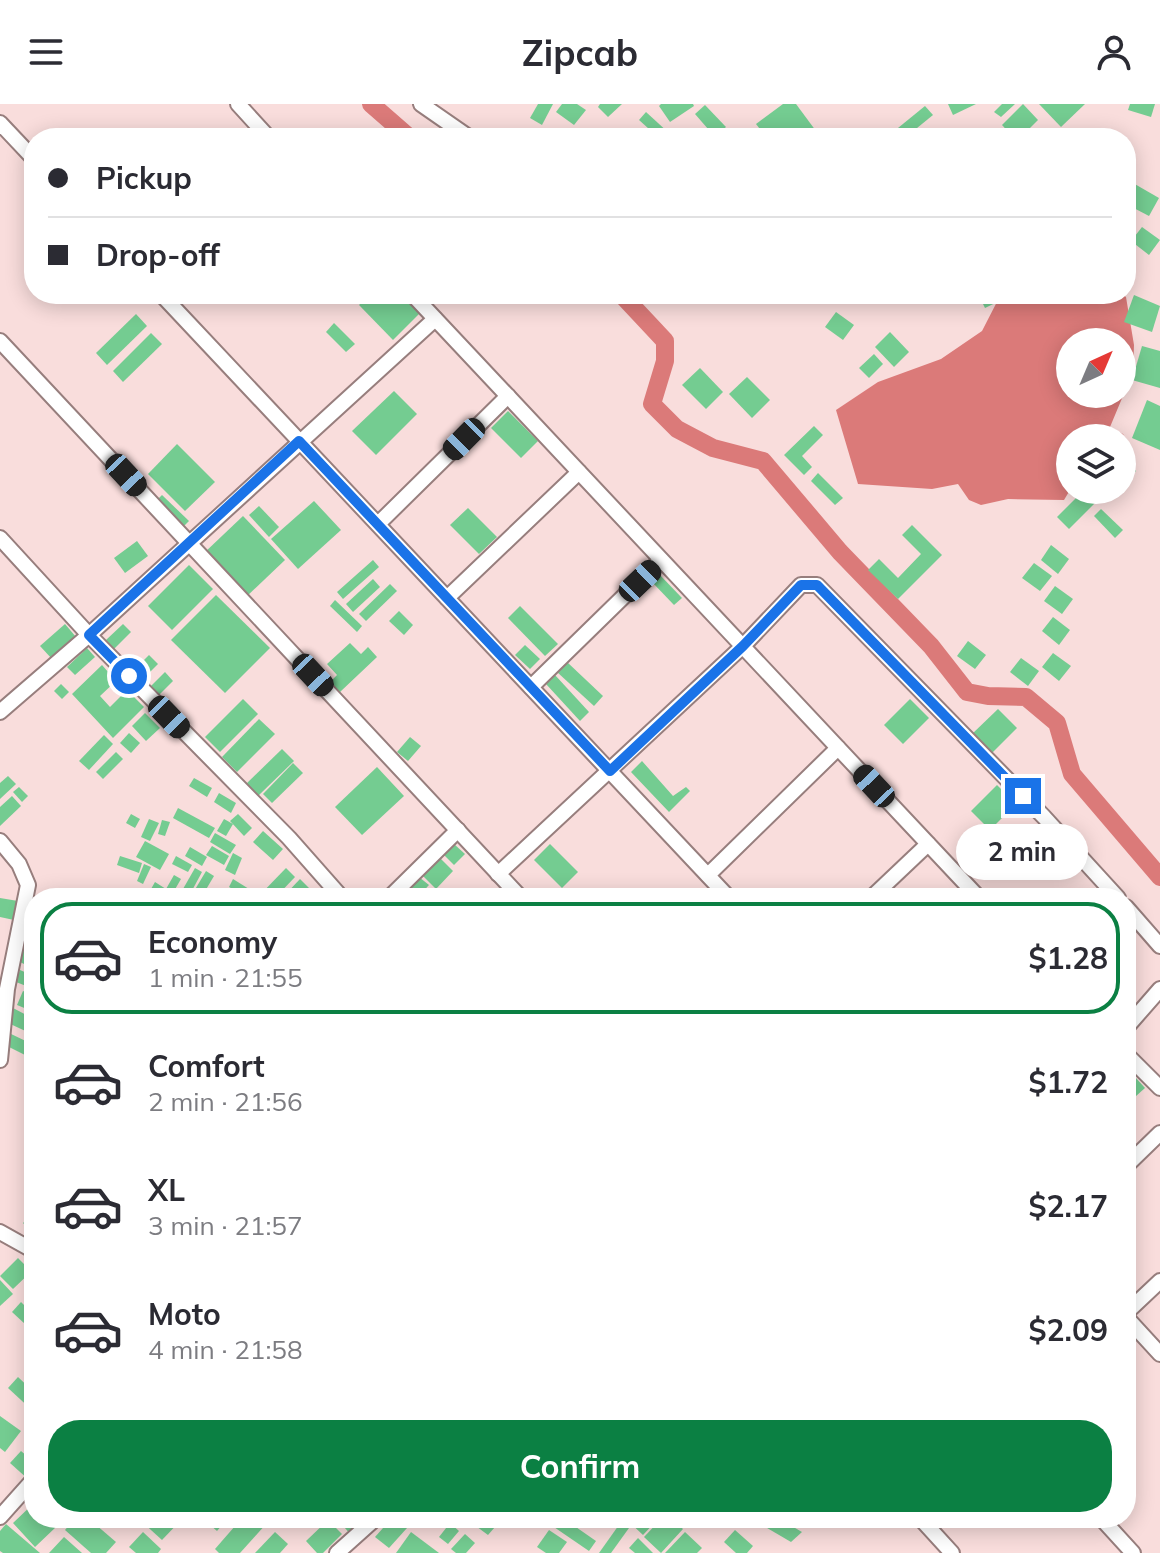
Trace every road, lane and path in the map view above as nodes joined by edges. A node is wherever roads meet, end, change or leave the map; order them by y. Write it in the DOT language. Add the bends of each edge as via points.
graph roads {
  1 [pos="238,104"];
  2 [pos="421,104"];
  3 [pos="0,123"];
  4 [pos="260,128"];
  5 [pos="456,128"];
  6 [pos="24,148"];
  7 [pos="170,304"];
  8 [pos="421,304"];
  9 [pos="435,319"];
  10 [pos="0,341"];
  11 [pos="508,396"];
  12 [pos="299,441"];
  13 [pos="579,472"];
  14 [pos="378,524"];
  15 [pos="0,538"];
  16 [pos="189,542"];
  17 [pos="661,560"];
  18 [pos="447,598"];
  19 [pos="89,635"];
  20 [pos="743,646"];
  21 [pos="531,687"];
  22 [pos="0,689"];
  23 [pos="12,701"];
  24 [pos="0,712"];
  25 [pos="838,748"];
  26 [pos="610,771"];
  27 [pos="458,830"];
  28 [pos="0,841"];
  29 [pos="928,844"];
  30 [pos="498,874"];
  31 [pos="708,875"];
  32 [pos="27,888"];
  33 [pos="333,888"];
  34 [pos="399,888"];
  35 [pos="511,888"];
  36 [pos="720,888"];
  37 [pos="882,888"];
  38 [pos="970,888"];
  39 [pos="1109,888"];
  40 [pos="24,905"];
  41 [pos="1136,918"];
  42 [pos="1160,946"];
  43 [pos="1160,989"];
  44 [pos="1136,1017"];
  45 [pos="0,1060"];
  46 [pos="1136,1064"];
  47 [pos="1160,1088"];
  48 [pos="1160,1133"];
  49 [pos="1136,1156"];
  50 [pos="0,1232"];
  51 [pos="24,1245"];
  52 [pos="1160,1281"];
  53 [pos="1136,1305"];
  54 [pos="1136,1326"];
  55 [pos="1160,1354"];
  56 [pos="24,1490"];
  57 [pos="0,1517"];
  58 [pos="365,1528"];
  59 [pos="929,1528"];
  60 [pos="1110,1528"];
  61 [pos="337,1553"];
  62 [pos="952,1553"];
  63 [pos="1133,1553"];
  1 -- 4 [label="street"];
  2 -- 5 [label="street"];
  3 -- 6 [label="street"];
  7 -- 12 [label="street"];
  8 -- 9 [label="street"];
  9 -- 11 [label="street"];
  9 -- 12 [label="street"];
  10 -- 16 [label="street"];
  11 -- 13 [label="street"];
  11 -- 14 [label="street"];
  12 -- 14 [label="street"];
  12 -- 16 [label="street"];
  13 -- 17 [label="street"];
  13 -- 18 [label="street"];
  14 -- 18 [label="street"];
  15 -- 19 [label="street"];
  16 -- 19 [label="street"];
  16 -- 27 [label="street"];
  17 -- 20 [label="street"];
  17 -- 21 [label="street"];
  18 -- 21 [label="street"];
  19 -- 23 [label="street"];
  19 -- 33 [label="street"];
  20 -- 25 [label="street"];
  20 -- 26 [label="street"];
  20 -- 39 [label="street" via="801,585 817,585"];
  21 -- 26 [label="street"];
  22 -- 23 [label="street"];
  23 -- 24 [label="street"];
  25 -- 29 [label="street"];
  25 -- 31 [label="street"];
  26 -- 30 [label="street"];
  26 -- 31 [label="street"];
  27 -- 30 [label="street"];
  27 -- 34 [label="street"];
  28 -- 32 [label="street" via="19,864"];
  29 -- 37 [label="street"];
  29 -- 38 [label="street"];
  30 -- 35 [label="street"];
  31 -- 36 [label="street"];
  40 -- 45 [label="street"];
  41 -- 42 [label="street"];
  43 -- 44 [label="street"];
  46 -- 47 [label="street"];
  48 -- 49 [label="street"];
  50 -- 51 [label="street"];
  52 -- 53 [label="street"];
  54 -- 55 [label="street"];
  56 -- 57 [label="street"];
  58 -- 61 [label="street"];
  59 -- 62 [label="street"];
  60 -- 63 [label="street"];
}
